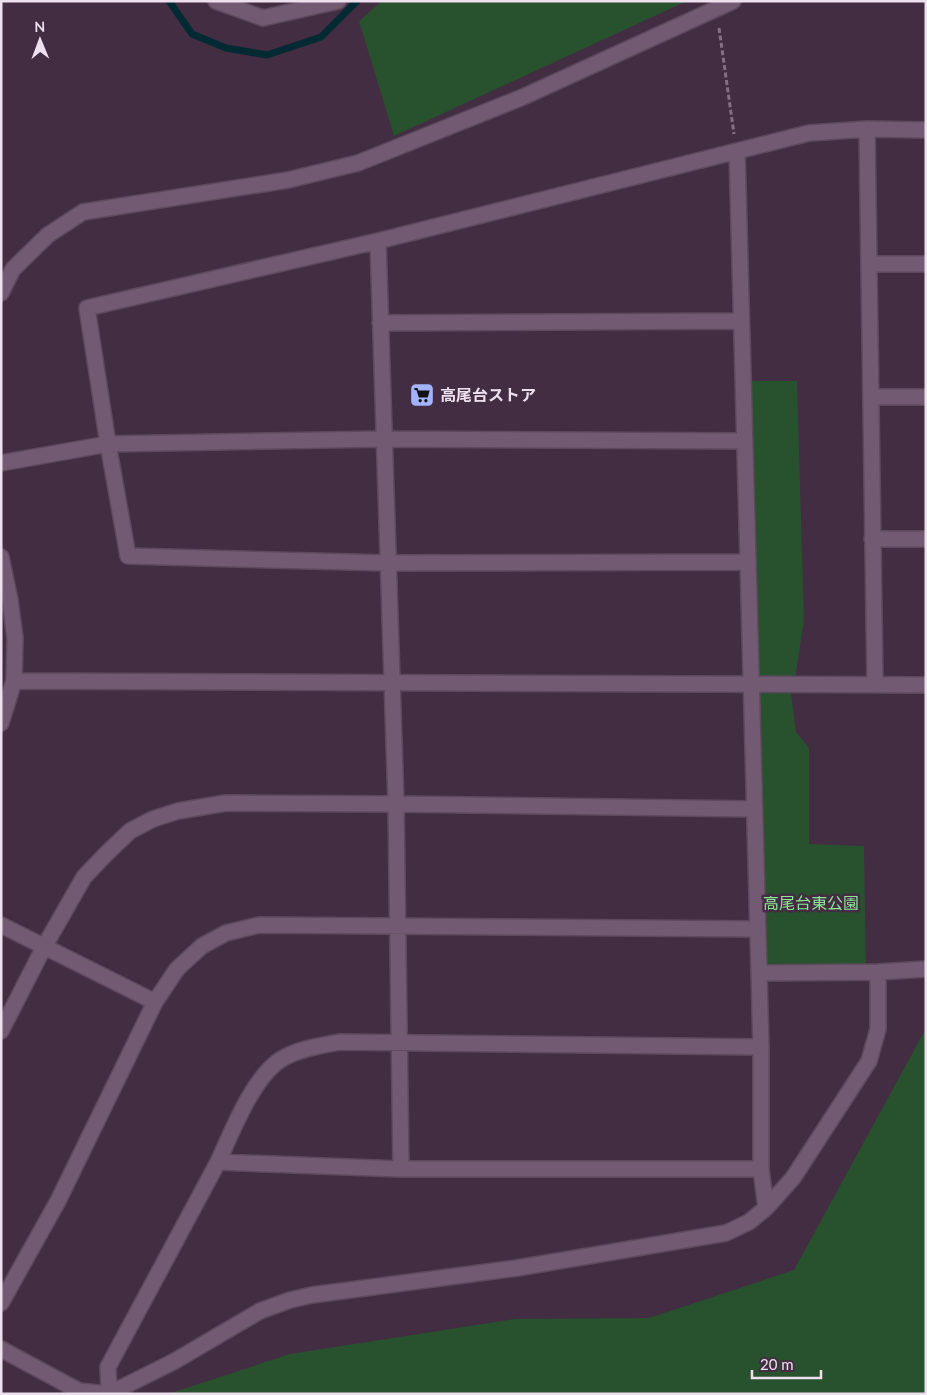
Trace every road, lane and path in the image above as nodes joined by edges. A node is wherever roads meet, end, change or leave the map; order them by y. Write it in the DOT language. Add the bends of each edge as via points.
graph roads {
  1 [pos="216,1"];
  2 [pos="338,1"];
  3 [pos="733,1"];
  4 [pos="717,8"];
  5 [pos="867,129"];
  6 [pos="926,130"];
  7 [pos="737,151"];
  8 [pos="378,241"];
  9 [pos="869,264"];
  10 [pos="926,264"];
  11 [pos="1,293"];
  12 [pos="741,321"];
  13 [pos="380,323"];
  14 [pos="871,398"];
  15 [pos="926,398"];
  16 [pos="383,439"];
  17 [pos="745,441"];
  18 [pos="108,444"];
  19 [pos="1,463"];
  20 [pos="926,538"];
  21 [pos="872,539"];
  22 [pos="1,557"];
  23 [pos="389,562"];
  24 [pos="748,562"];
  25 [pos="14,681"];
  26 [pos="393,683"];
  27 [pos="752,684"];
  28 [pos="875,684"];
  29 [pos="926,685"];
  30 [pos="1,724"];
  31 [pos="396,804"];
  32 [pos="755,809"];
  33 [pos="1,924"];
  34 [pos="398,926"];
  35 [pos="758,929"];
  36 [pos="44,947"];
  37 [pos="926,969"];
  38 [pos="878,972"];
  39 [pos="759,973"];
  40 [pos="156,1002"];
  41 [pos="1,1031"];
  42 [pos="400,1043"];
  43 [pos="761,1047"];
  44 [pos="218,1162"];
  45 [pos="401,1169"];
  46 [pos="762,1169"];
  47 [pos="766,1208"];
  48 [pos="1,1303"];
  49 [pos="1,1349"];
  50 [pos="109,1394"];
  1 -- 2 [label="street" via="263,18"];
  3 -- 4 [label="street"];
  4 -- 7 [label="path"];
  4 -- 11 [label="street" via="523,97 358,163 288,180 83,212 48,236 13,269"];
  5 -- 6 [label="street"];
  5 -- 7 [label="street" via="809,133"];
  5 -- 9 [label="street"];
  7 -- 8 [label="street"];
  7 -- 12 [label="street"];
  8 -- 13 [label="street"];
  8 -- 18 [label="street" via="87,308"];
  9 -- 10 [label="street"];
  9 -- 14 [label="street"];
  12 -- 13 [label="street"];
  12 -- 17 [label="street"];
  13 -- 16 [label="street"];
  14 -- 15 [label="street"];
  14 -- 21 [label="street"];
  16 -- 17 [label="street"];
  16 -- 18 [label="street"];
  16 -- 23 [label="street"];
  17 -- 24 [label="street"];
  18 -- 19 [label="street"];
  18 -- 23 [label="street" via="128,556"];
  20 -- 21 [label="street"];
  21 -- 28 [label="street"];
  22 -- 25 [label="street" via="15,638"];
  23 -- 24 [label="street"];
  23 -- 26 [label="street"];
  24 -- 27 [label="street"];
  25 -- 26 [label="street"];
  25 -- 30 [label="street"];
  26 -- 27 [label="street"];
  26 -- 31 [label="street"];
  27 -- 28 [label="street"];
  27 -- 32 [label="street"];
  28 -- 29 [label="street"];
  31 -- 32 [label="street"];
  31 -- 34 [label="street"];
  31 -- 36 [label="street" via="226,803 153,818 130,831 84,877"];
  32 -- 35 [label="street"];
  33 -- 36 [label="street"];
  34 -- 35 [label="street"];
  34 -- 40 [label="street" via="259,925 226,933 202,946 178,969"];
  34 -- 42 [label="street"];
  35 -- 39 [label="street"];
  36 -- 40 [label="street"];
  36 -- 41 [label="street"];
  37 -- 38 [label="street"];
  38 -- 39 [label="street"];
  38 -- 47 [label="street" via="878,1028 869,1061 793,1178"];
  39 -- 43 [label="street"];
  40 -- 48 [label="street" via="58,1201"];
  42 -- 43 [label="street"];
  42 -- 44 [label="street" via="339,1042 310,1048 280,1060 251,1093"];
  42 -- 45 [label="street"];
  43 -- 46 [label="street"];
  44 -- 45 [label="street"];
  44 -- 50 [label="street" via="108,1367"];
  45 -- 46 [label="street"];
  46 -- 47 [label="street"];
  47 -- 50 [label="street" via="749,1222 726,1233 517,1268 290,1300 260,1310 173,1362"];
  49 -- 50 [label="street" via="79,1391"];
}
